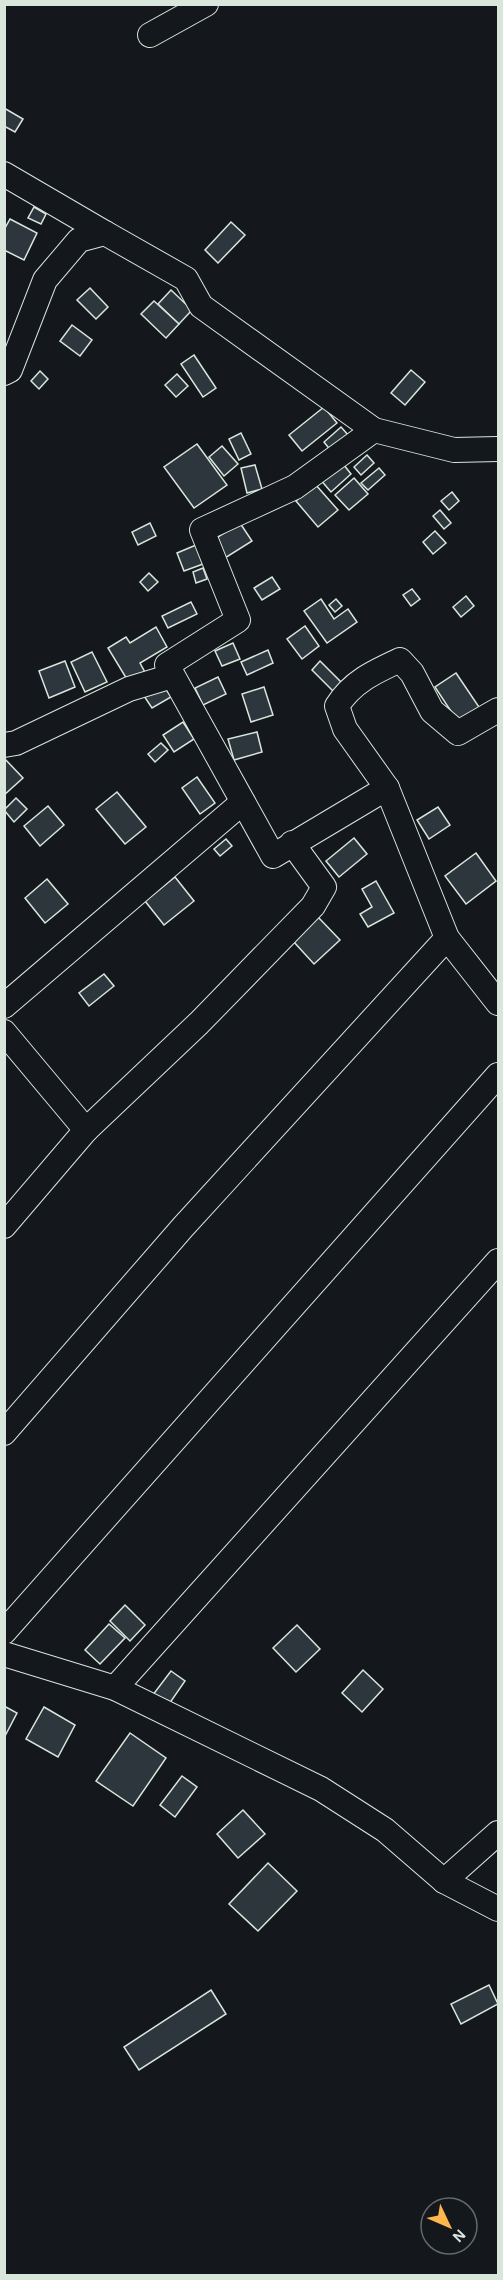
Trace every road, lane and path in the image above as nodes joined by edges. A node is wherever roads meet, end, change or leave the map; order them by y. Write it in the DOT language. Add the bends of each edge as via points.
graph roads {
  1 [pos="206,4"];
  2 [pos="150,35"];
  3 [pos="4,174"];
  4 [pos="105,233"];
  5 [pos="4,373"];
  6 [pos="374,430"];
  7 [pos="498,449"];
  8 [pos="172,676"];
  9 [pos="498,710"];
  10 [pos="4,745"];
  11 [pos="387,788"];
  12 [pos="243,802"];
  13 [pos="292,843"];
  14 [pos="447,938"];
  15 [pos="498,1003"];
  16 [pos="4,1006"];
  17 [pos="4,1032"];
  18 [pos="498,1075"];
  19 [pos="86,1130"];
  20 [pos="4,1226"];
  21 [pos="498,1261"];
  22 [pos="4,1433"];
  23 [pos="4,1632"];
  24 [pos="4,1654"];
  25 [pos="115,1688"];
  26 [pos="498,1833"];
  27 [pos="444,1881"];
  28 [pos="498,1909"];
  1 -- 2 [label="street"];
  3 -- 4 [label="street"];
  4 -- 5 [label="street" via="79,240 45,280 10,370"];
  4 -- 6 [label="street" via="186,279 201,306"];
  6 -- 7 [label="street" via="454,450"];
  6 -- 8 [label="street" via="295,487 202,530 238,620 166,665"];
  8 -- 10 [label="street" via="129,689 16,743"];
  8 -- 12 [label="street"];
  9 -- 11 [label="street" via="458,733 432,711 412,673 399,660 369,674 347,690 337,706 345,729"];
  11 -- 13 [label="street"];
  11 -- 14 [label="street"];
  12 -- 13 [label="street" via="273,856"];
  12 -- 16 [label="street"];
  13 -- 19 [label="street" via="324,887 313,906 199,1023"];
  14 -- 15 [label="street"];
  14 -- 22 [label="street" via="183,1227"];
  17 -- 19 [label="street"];
  18 -- 23 [label="street"];
  19 -- 20 [label="street"];
  21 -- 25 [label="street"];
  24 -- 25 [label="street"];
  25 -- 27 [label="street" via="321,1789 385,1830"];
  26 -- 27 [label="street"];
  27 -- 28 [label="street"];
}
